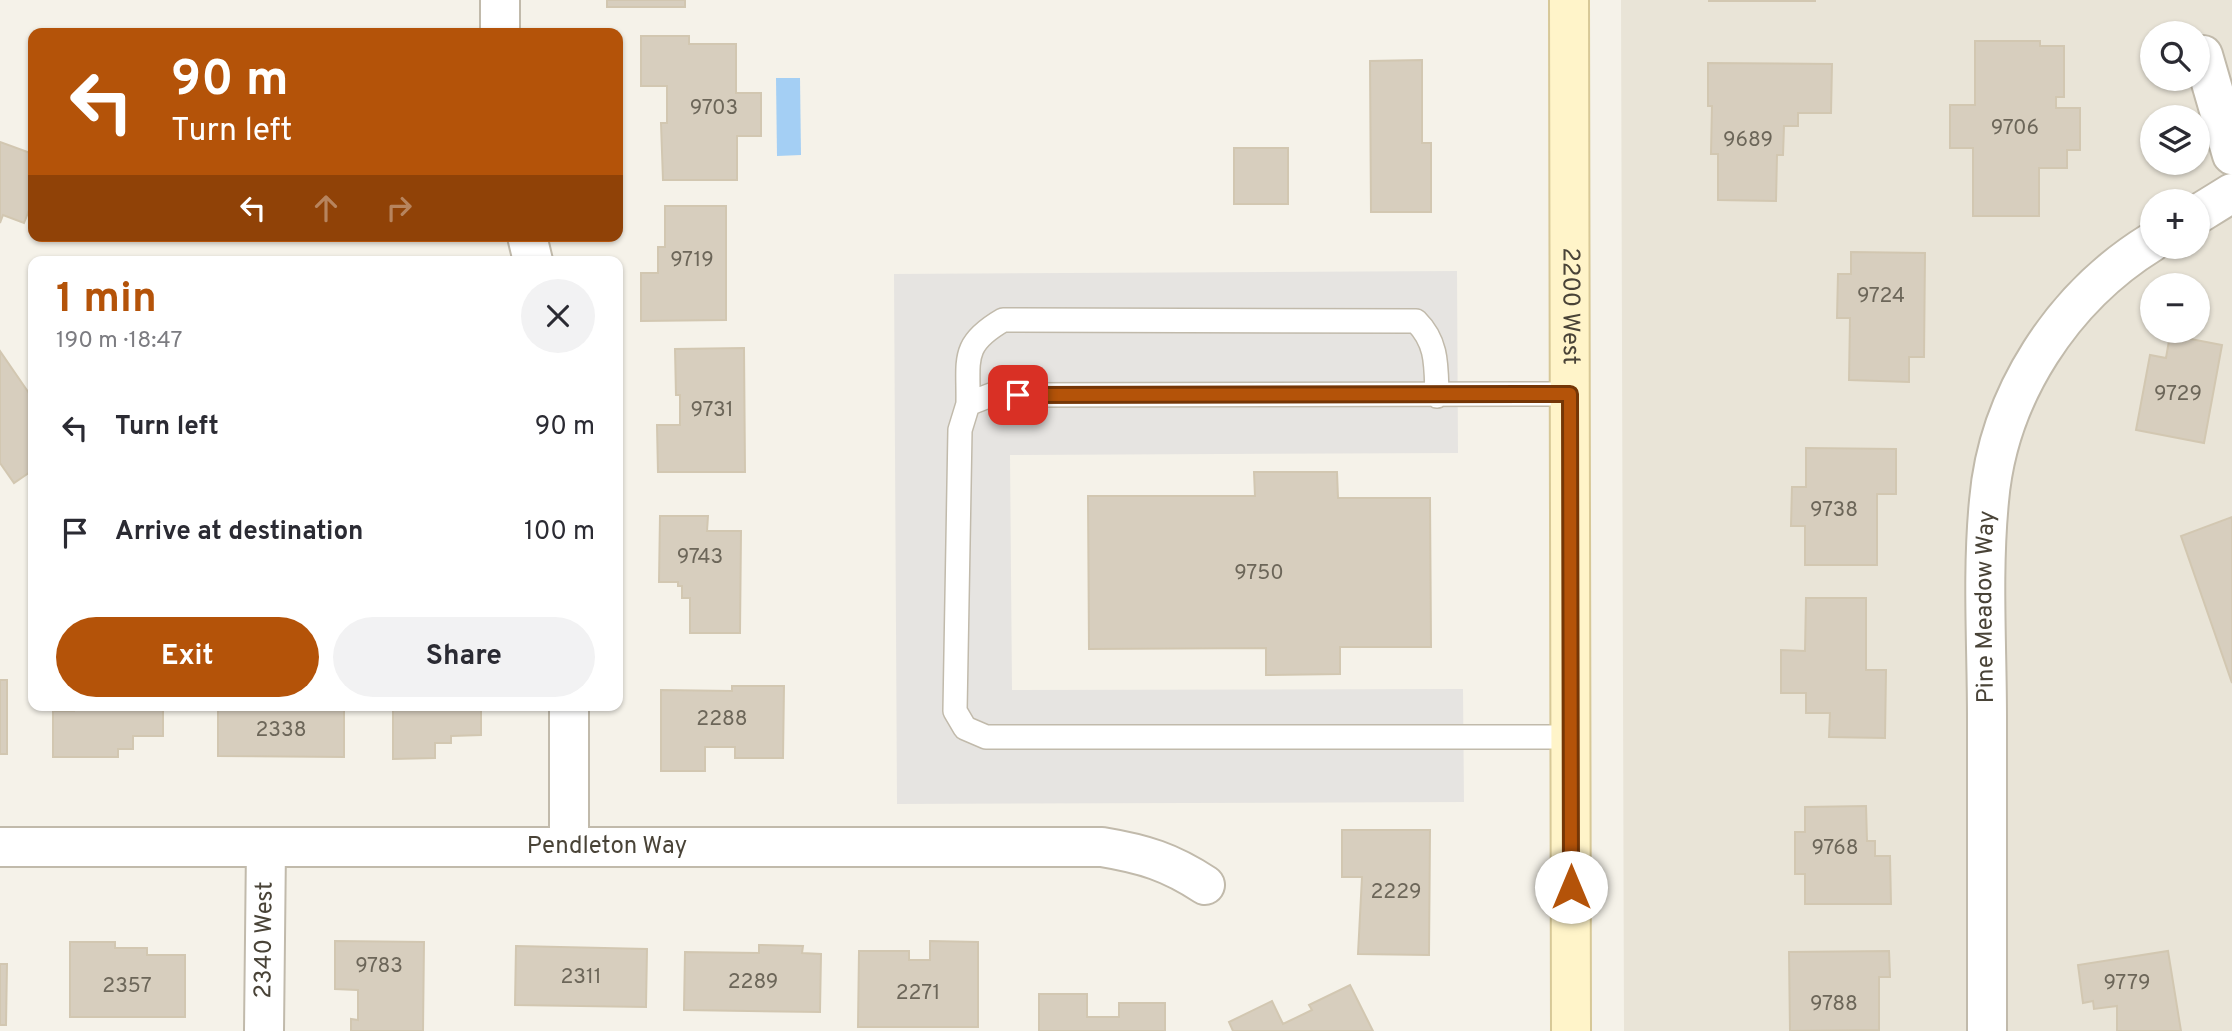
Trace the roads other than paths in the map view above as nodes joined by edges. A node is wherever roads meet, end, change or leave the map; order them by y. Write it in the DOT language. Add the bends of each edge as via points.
graph roads {
  1 [pos="500,0"];
  2 [pos="1569,0"];
  3 [pos="500,28"];
  4 [pos="2210,79"];
  5 [pos="2232,155"];
  6 [pos="2232,193"];
  7 [pos="2210,207"];
  8 [pos="2140,251"];
  9 [pos="1570,394"];
  10 [pos="1437,396"];
  11 [pos="968,404"];
  12 [pos="569,711"];
  13 [pos="1570,737"];
  14 [pos="0,847"];
  15 [pos="266,847"];
  16 [pos="569,847"];
  17 [pos="1205,886"];
  18 [pos="264,1031"];
  19 [pos="1571,1031"];
  20 [pos="1987,1031"];
  1 -- 3 [label="street"];
  2 -- 9 [label="street, 2200 West"];
  4 -- 5 [label="street"];
  6 -- 7 [label="street"];
  8 -- 20 [label="street, Pine Meadow Way" via="2099,281 2045,344 2024,380 1996,458 1987,541"];
  9 -- 10 [label="lane"];
  9 -- 13 [label="street, 2200 West"];
  10 -- 11 [label="lane" via="990,395"];
  10 -- 11 [label="lane" via="1436,354 1429,334 1416,321 1003,320 985,330 969,349"];
  11 -- 13 [label="lane" via="960,430 955,710 965,728 986,737"];
  12 -- 16 [label="street"];
  13 -- 19 [label="street, 2200 West"];
  14 -- 15 [label="street, Pendleton Way"];
  15 -- 16 [label="street, Pendleton Way"];
  15 -- 18 [label="street, 2340 West"];
  16 -- 17 [label="street, Pendleton Way" via="1102,847 1174,865"];
}
